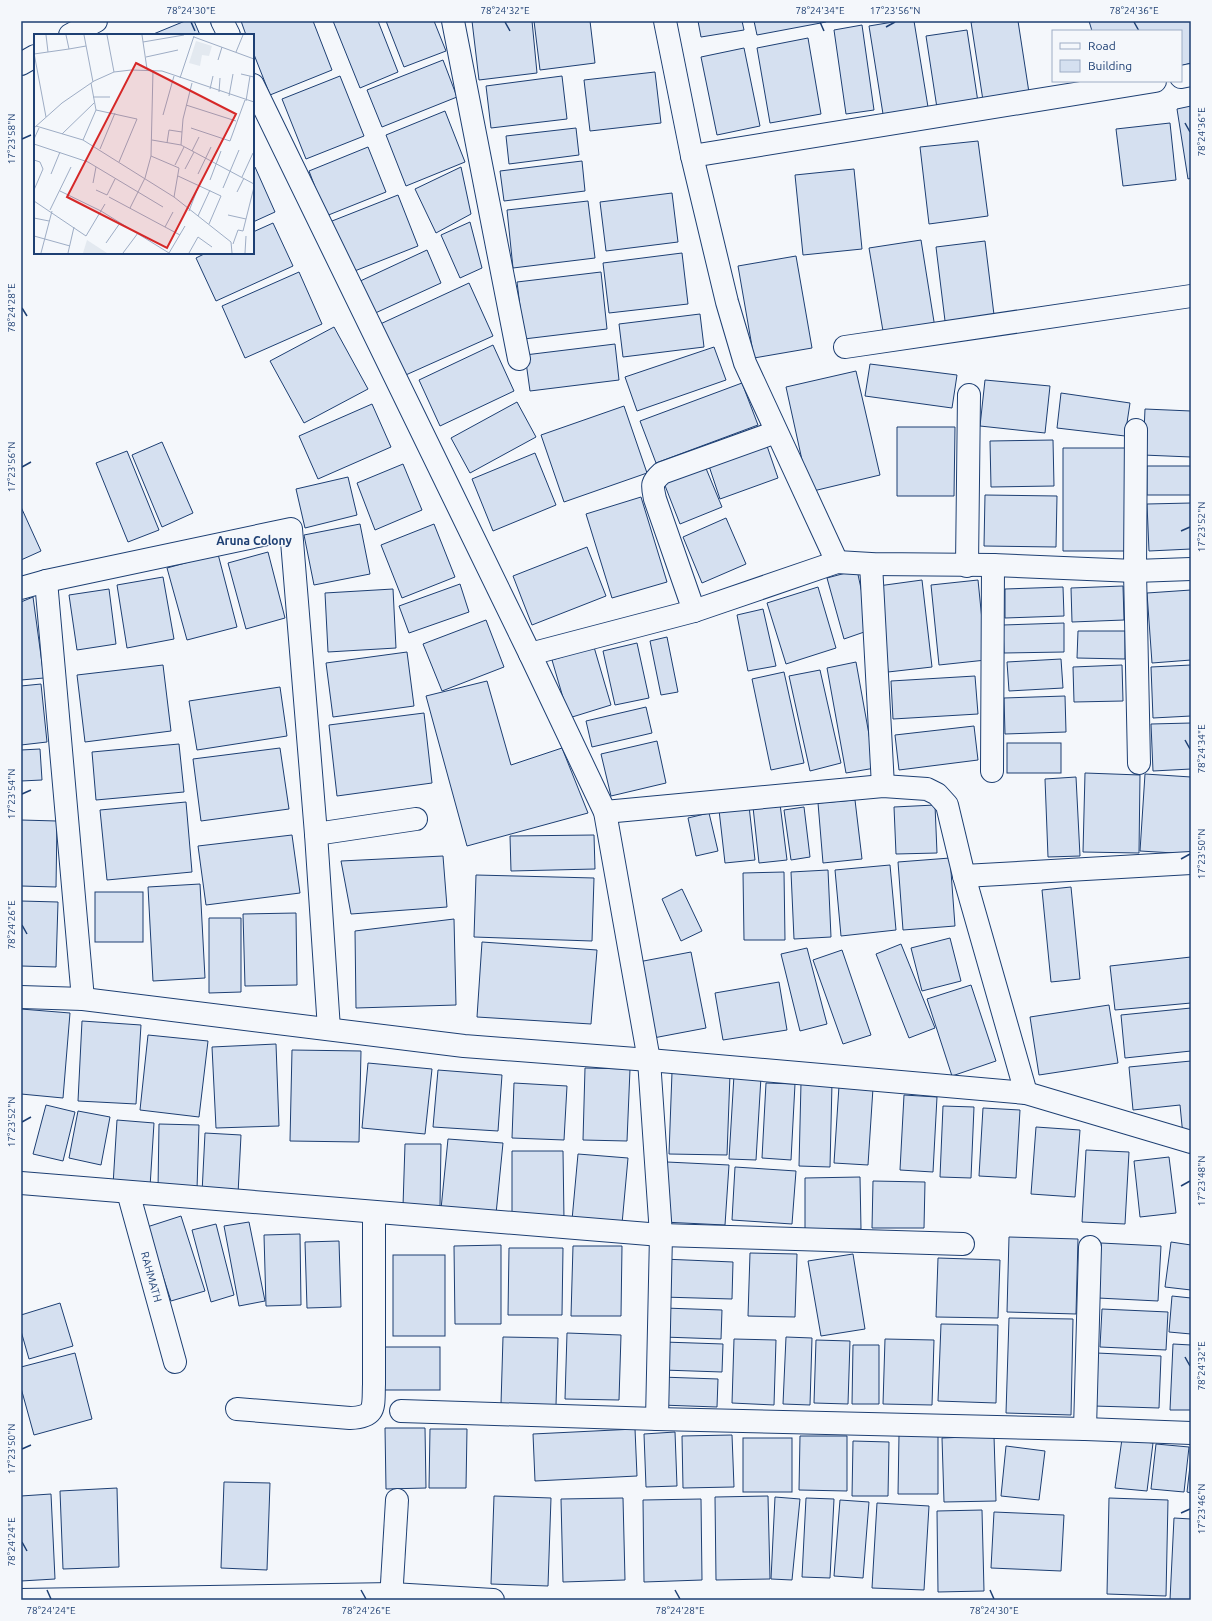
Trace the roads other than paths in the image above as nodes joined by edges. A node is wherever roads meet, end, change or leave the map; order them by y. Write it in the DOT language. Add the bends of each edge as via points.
graph roads {
  1 [pos="96,21"];
  2 [pos="222,21"];
  3 [pos="453,21"];
  4 [pos="665,21"];
  5 [pos="72,34"];
  6 [pos="228,34"];
  7 [pos="34,57"];
  8 [pos="21,64"];
  9 [pos="1148,82"];
  10 [pos="254,87"];
  11 [pos="692,156"];
  12 [pos="1191,296"];
  13 [pos="845,347"];
  14 [pos="519,359"];
  15 [pos="969,395"];
  16 [pos="1136,430"];
  17 [pos="776,432"];
  18 [pos="837,562"];
  19 [pos="870,564"];
  20 [pos="993,565"];
  21 [pos="967,566"];
  22 [pos="1191,569"];
  23 [pos="1135,571"];
  24 [pos="46,581"];
  25 [pos="21,588"];
  26 [pos="694,611"];
  27 [pos="530,654"];
  28 [pos="1139,763"];
  29 [pos="992,771"];
  30 [pos="883,786"];
  31 [pos="605,812"];
  32 [pos="416,819"];
  33 [pos="316,834"];
  34 [pos="1191,863"];
  35 [pos="964,876"];
  36 [pos="21,997"];
  37 [pos="83,999"];
  38 [pos="329,1029"];
  39 [pos="649,1060"];
  40 [pos="1026,1093"];
  41 [pos="1191,1142"];
  42 [pos="21,1183"];
  43 [pos="128,1192"];
  44 [pos="374,1213"];
  45 [pos="661,1235"];
  46 [pos="963,1244"];
  47 [pos="1090,1248"];
  48 [pos="175,1362"];
  49 [pos="237,1409"];
  50 [pos="401,1411"];
  51 [pos="657,1419"];
  52 [pos="1085,1429"];
  53 [pos="1191,1433"];
  54 [pos="398,1500"];
  55 [pos="392,1597"];
  56 [pos="21,1600"];
  57 [pos="493,1600"];
  1 -- 5 [label="street"];
  2 -- 6 [label="street"];
  3 -- 14 [label="street"];
  4 -- 11 [label="street"];
  7 -- 8 [label="street"];
  9 -- 11 [label="street"];
  10 -- 27 [label="street"];
  11 -- 17 [label="street" via="726,302 745,364"];
  12 -- 13 [label="street"];
  15 -- 21 [label="street"];
  16 -- 23 [label="street"];
  17 -- 18 [label="street"];
  17 -- 26 [label="street" via="662,473 654,481 652,487"];
  18 -- 19 [label="street"];
  18 -- 26 [label="street"];
  19 -- 21 [label="street"];
  19 -- 30 [label="street"];
  20 -- 21 [label="street"];
  20 -- 23 [label="street"];
  20 -- 29 [label="street"];
  22 -- 23 [label="street"];
  23 -- 28 [label="street"];
  24 -- 25 [label="street"];
  24 -- 33 [label="street" via="291,529"];
  24 -- 37 [label="street"];
  26 -- 27 [label="street"];
  27 -- 31 [label="street"];
  30 -- 31 [label="street"];
  30 -- 35 [label="street" via="926,789 937,794 947,805"];
  31 -- 39 [label="street"];
  32 -- 33 [label="street"];
  33 -- 38 [label="street"];
  34 -- 35 [label="street"];
  35 -- 40 [label="street"];
  36 -- 37 [label="street"];
  37 -- 38 [label="street"];
  38 -- 39 [label="street" via="464,1046"];
  39 -- 40 [label="street"];
  39 -- 45 [label="street"];
  40 -- 41 [label="street"];
  42 -- 43 [label="street"];
  43 -- 44 [label="street"];
  43 -- 48 [label="street, RAHMATH"];
  44 -- 45 [label="street"];
  44 -- 49 [label="street" via="374,1407 362,1417 350,1418"];
  45 -- 46 [label="street"];
  45 -- 51 [label="street"];
  47 -- 52 [label="street"];
  50 -- 51 [label="street"];
  51 -- 52 [label="street"];
  52 -- 53 [label="street"];
  54 -- 55 [label="street"];
  55 -- 56 [label="street"];
  55 -- 57 [label="street"];
}
